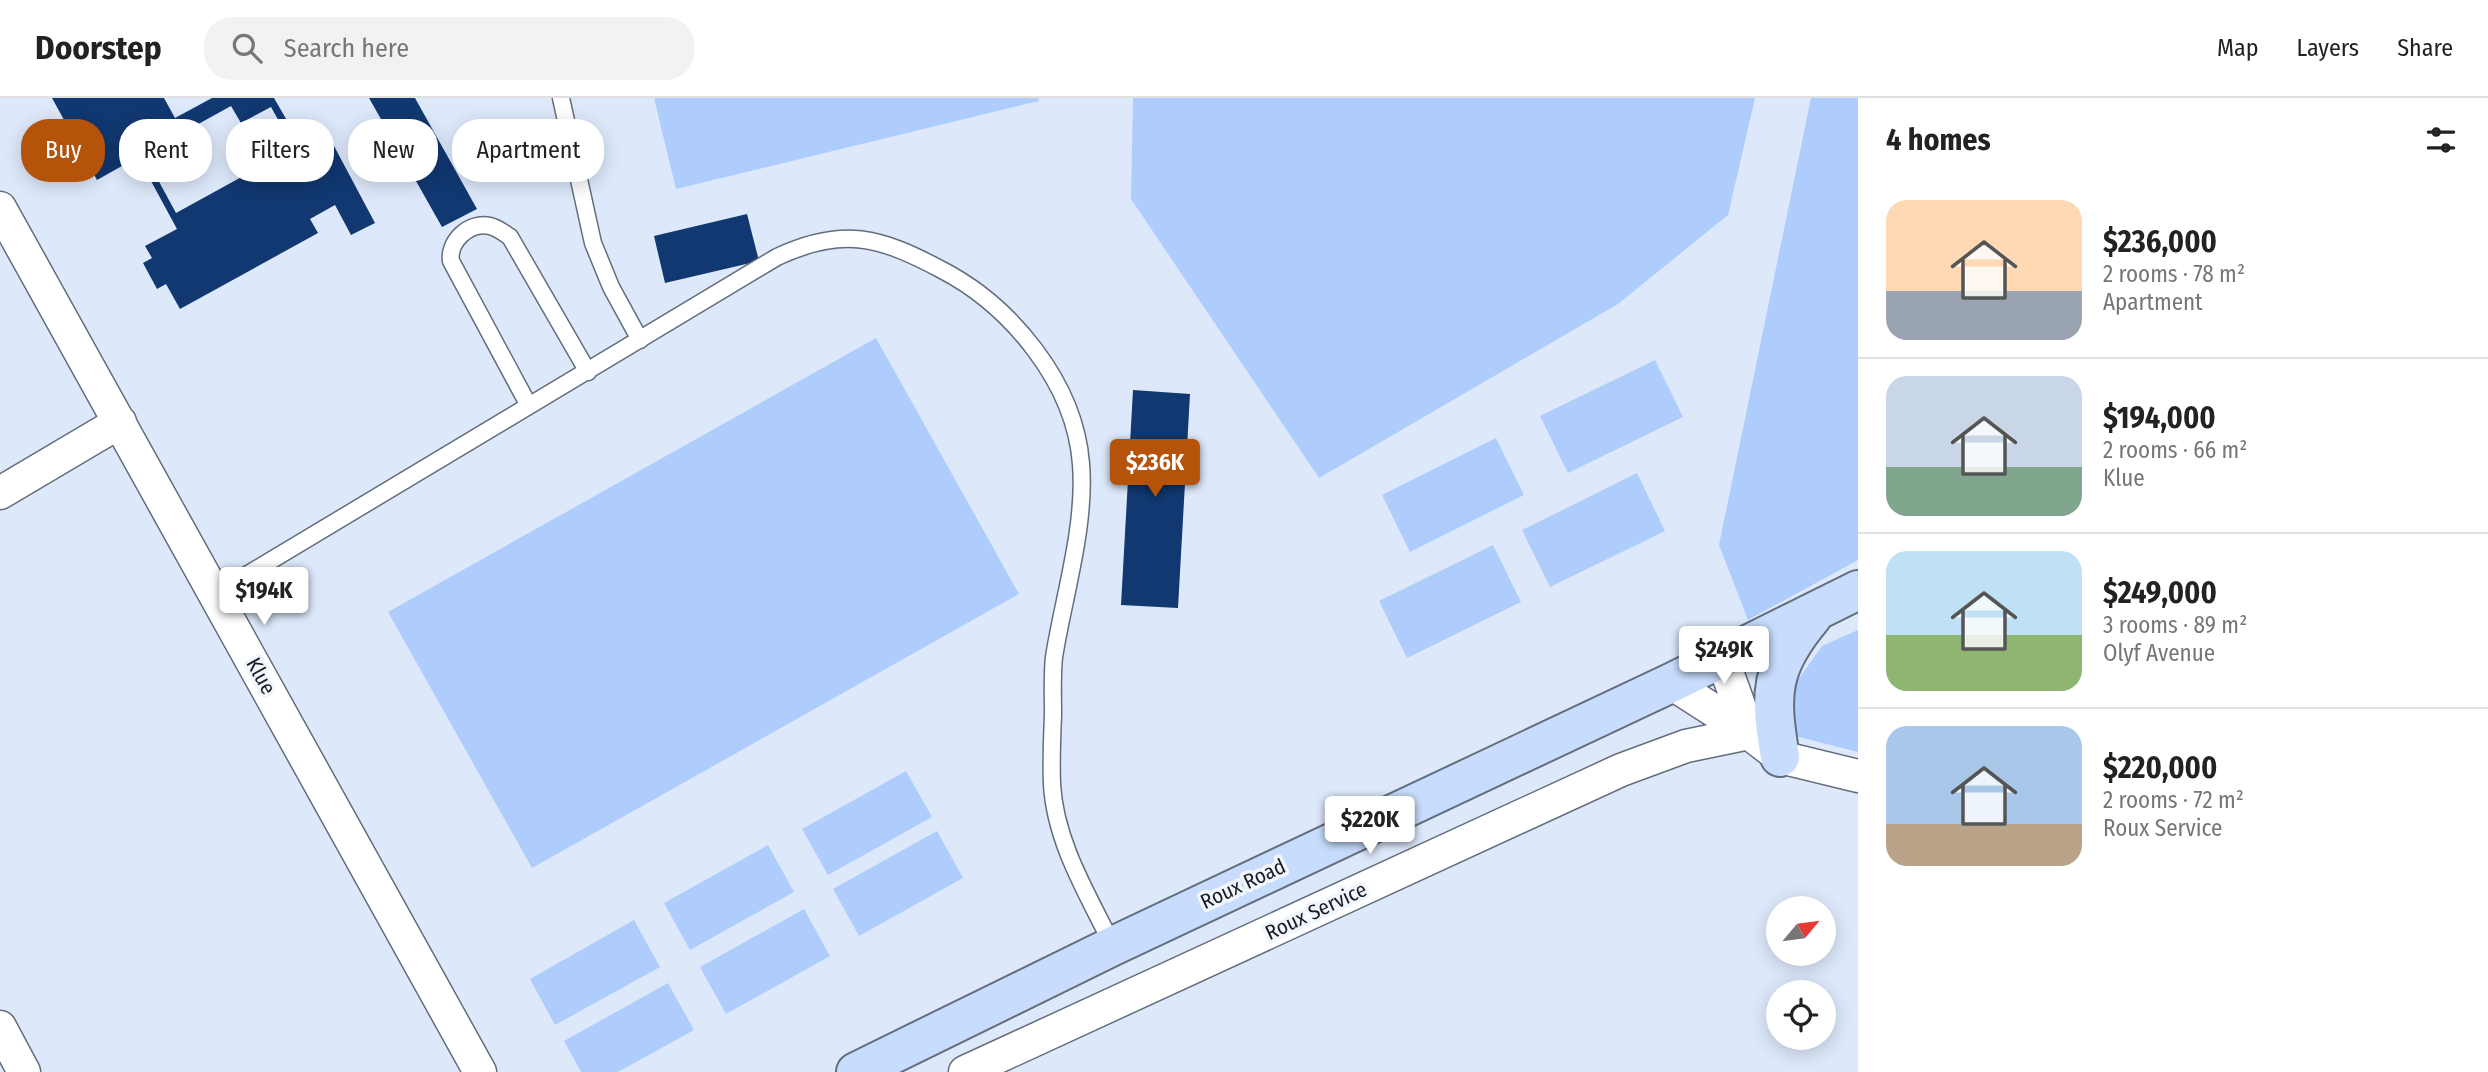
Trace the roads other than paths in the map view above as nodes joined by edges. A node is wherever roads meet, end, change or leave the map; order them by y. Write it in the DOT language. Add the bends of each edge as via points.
graph roads {
  1 [pos="561,98"];
  2 [pos="0,208"];
  3 [pos="640,340"];
  4 [pos="587,372"];
  5 [pos="529,406"];
  6 [pos="120,422"];
  7 [pos="0,493"];
  8 [pos="1858,590"];
  9 [pos="215,594"];
  10 [pos="1816,612"];
  11 [pos="1722,658"];
  12 [pos="1671,683"];
  13 [pos="1749,733"];
  14 [pos="1780,757"];
  15 [pos="1858,776"];
  16 [pos="1113,946"];
  17 [pos="0,1027"];
  18 [pos="24,1072"];
  19 [pos="480,1072"];
  20 [pos="856,1072"];
  21 [pos="965,1072"];
  1 -- 3 [label="lane" via="593,243"];
  2 -- 6 [label="street, Klue"];
  3 -- 4 [label="lane"];
  3 -- 16 [label="lane" via="777,257 802,245 852,237 879,241 965,282 1036,349 1072,422 1081,463 1080,513 1054,661 1052,785 1065,846"];
  4 -- 5 [label="lane"];
  4 -- 5 [label="lane" via="510,237 489,226 471,229 456,239 451,261"];
  5 -- 9 [label="lane"];
  6 -- 7 [label="street"];
  6 -- 9 [label="street, Klue"];
  8 -- 10 [label="street, Roux Road"];
  9 -- 19 [label="street, Klue"];
  10 -- 11 [label="street, Roux Road"];
  10 -- 14 [label="street" via="1792,641 1775,684 1774,723"];
  11 -- 12 [label="street, Roux Road"];
  11 -- 13 [label="street"];
  12 -- 13 [label="street"];
  12 -- 16 [label="street, Roux Road"];
  13 -- 14 [label="street"];
  13 -- 21 [label="street, Roux Service" via="1686,746 1621,770"];
  14 -- 15 [label="street"];
  16 -- 20 [label="street, Roux Road"];
  17 -- 18 [label="street"];
}
